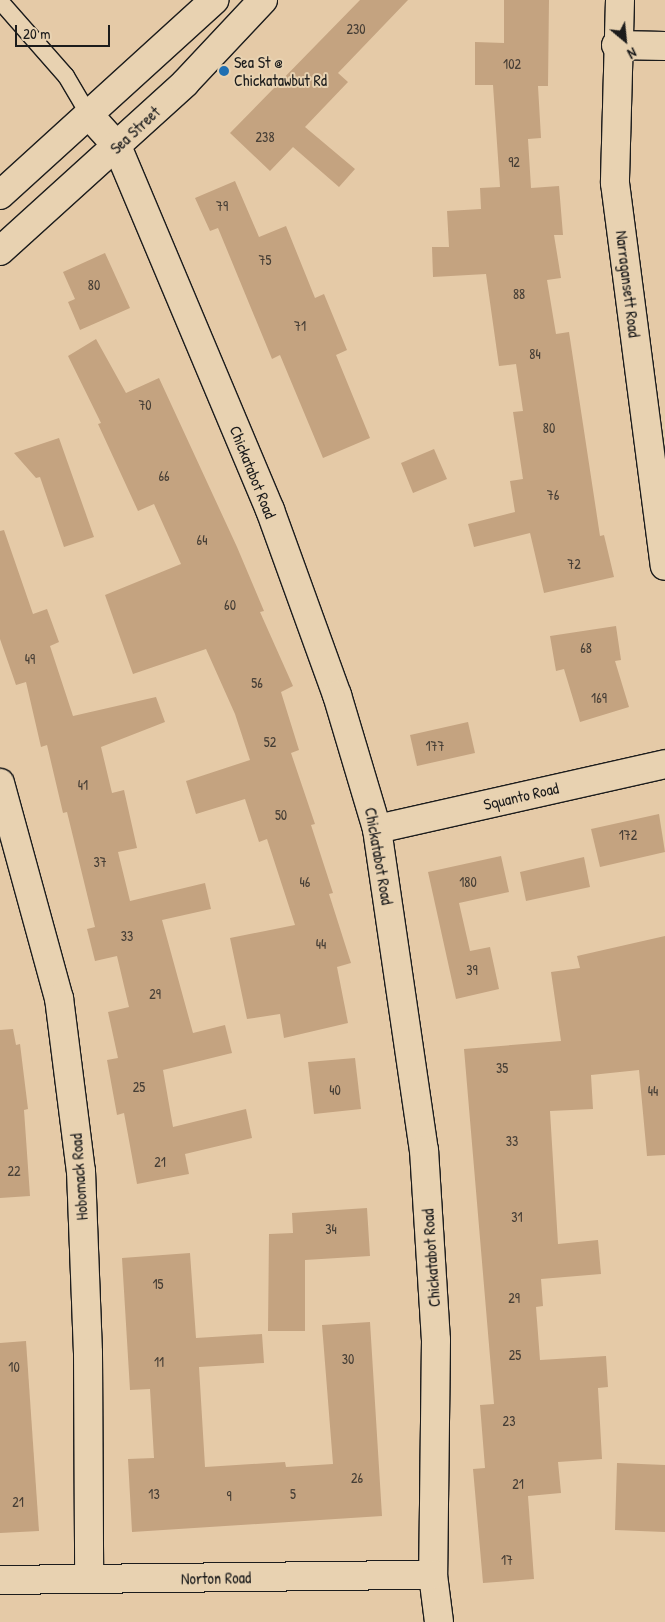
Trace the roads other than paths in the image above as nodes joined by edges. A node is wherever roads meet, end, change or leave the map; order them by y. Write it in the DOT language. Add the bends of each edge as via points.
graph roads {
  1 [pos="214,0"];
  2 [pos="263,0"];
  3 [pos="620,0"];
  4 [pos="0,1"];
  5 [pos="616,45"];
  6 [pos="665,46"];
  7 [pos="89,115"];
  8 [pos="118,146"];
  9 [pos="0,195"];
  10 [pos="0,251"];
  11 [pos="665,566"];
  12 [pos="665,764"];
  13 [pos="0,783"];
  14 [pos="377,829"];
  15 [pos="433,1575"];
  16 [pos="89,1579"];
  17 [pos="0,1580"];
  18 [pos="439,1622"];
  1 -- 7 [label="street"];
  2 -- 8 [label="street, Sea Street" via="188,80"];
  3 -- 5 [label="street, Narragansett Road"];
  4 -- 7 [label="lane" via="66,76"];
  5 -- 6 [label="street"];
  5 -- 11 [label="street, Narragansett Road" via="615,183"];
  7 -- 8 [label="street, Chickatabot Road"];
  7 -- 9 [label="street"];
  8 -- 10 [label="street, Sea Street"];
  8 -- 14 [label="street, Chickatabot Road" via="270,510 337,695"];
  12 -- 14 [label="street, Squanto Road"];
  13 -- 16 [label="street, Hobomack Road" via="59,998 80,1172 88,1352"];
  14 -- 15 [label="street, Chickatabot Road" via="424,1150 436,1340"];
  15 -- 16 [label="street, Norton Road"];
  15 -- 18 [label="street, Chickatabot Road"];
  16 -- 17 [label="street, Norton Road"];
}
